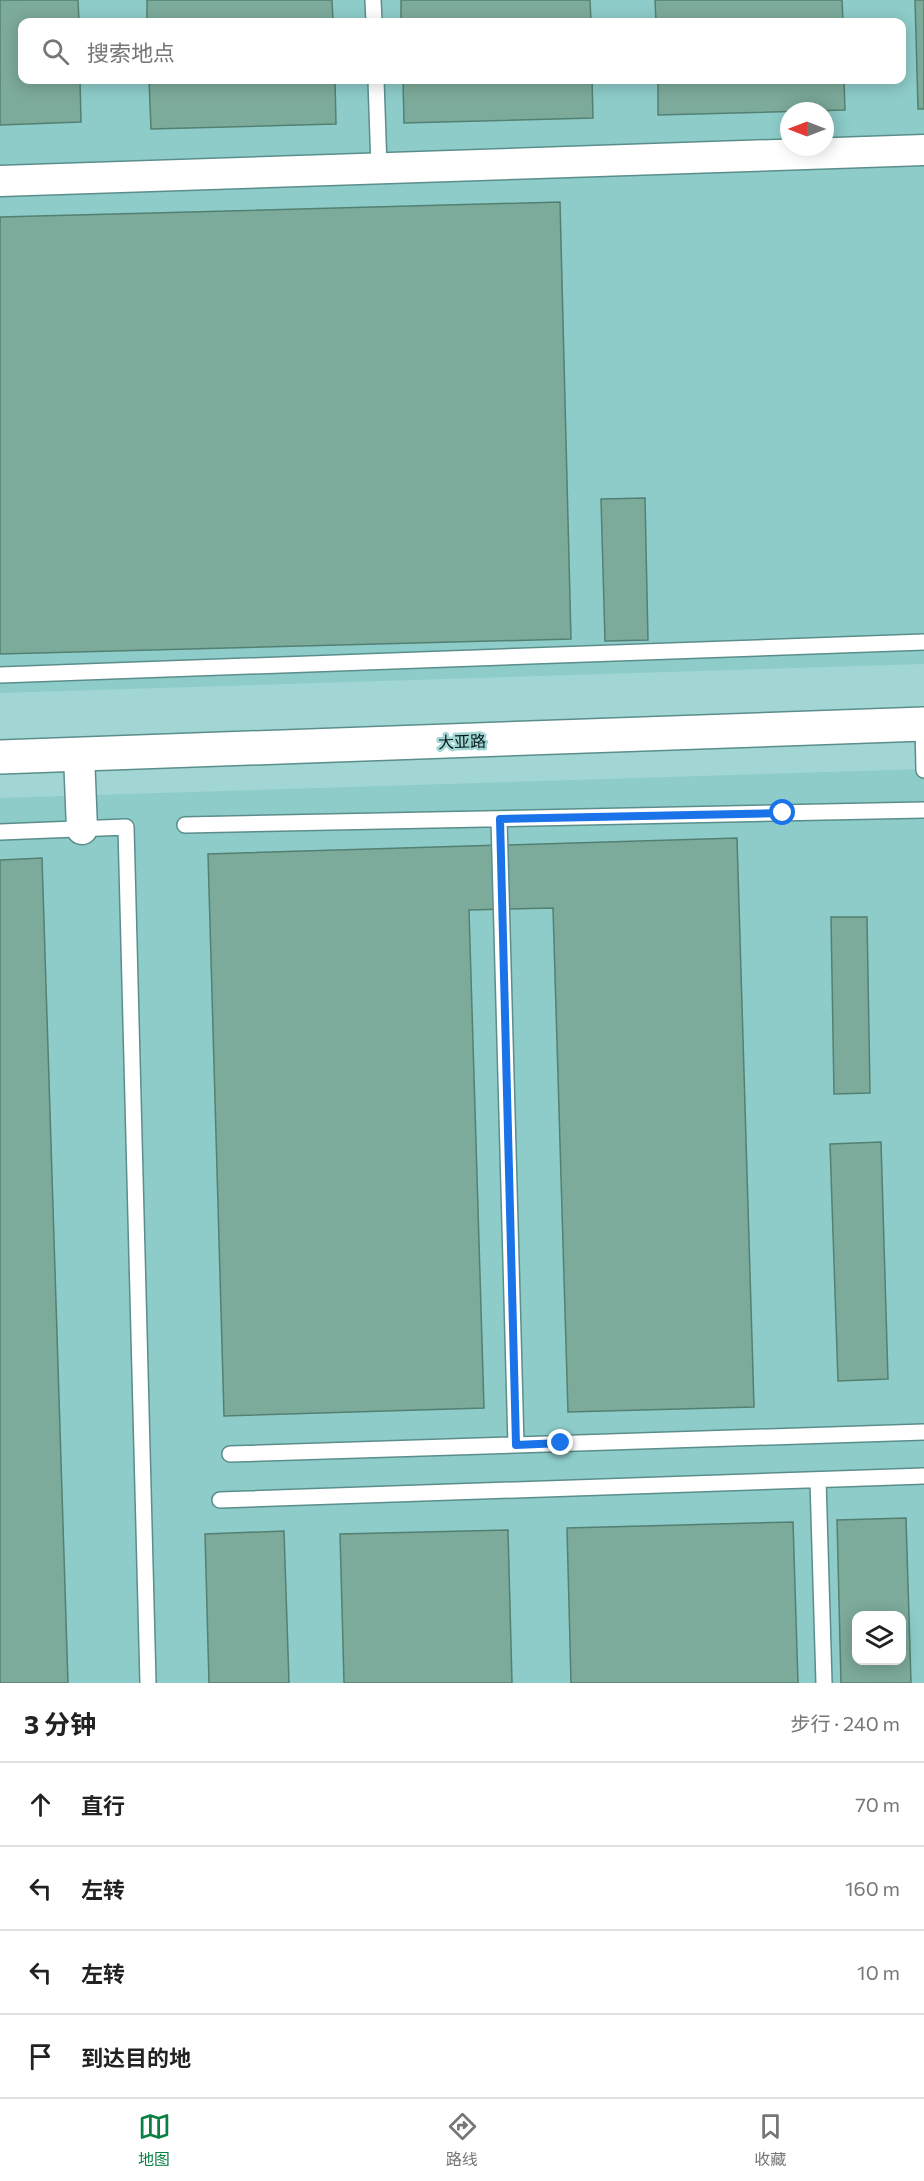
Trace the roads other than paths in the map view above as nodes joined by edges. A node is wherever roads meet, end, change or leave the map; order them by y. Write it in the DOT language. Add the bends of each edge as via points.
graph roads {
  1 [pos="373,0"];
  2 [pos="374,18"];
  3 [pos="376,84"];
  4 [pos="924,150"];
  5 [pos="379,168"];
  6 [pos="0,181"];
  7 [pos="924,642"];
  8 [pos="0,675"];
  9 [pos="924,724"];
  10 [pos="79,754"];
  11 [pos="0,757"];
  12 [pos="924,770"];
  13 [pos="924,810"];
  14 [pos="500,819"];
  15 [pos="185,825"];
  16 [pos="82,829"];
  17 [pos="0,832"];
  18 [pos="924,1432"];
  19 [pos="516,1445"];
  20 [pos="231,1454"];
  21 [pos="924,1476"];
  22 [pos="818,1480"];
  23 [pos="220,1500"];
  24 [pos="148,1683"];
  25 [pos="824,1683"];
  1 -- 2 [label="lane"];
  3 -- 5 [label="lane"];
  4 -- 5 [label="street"];
  5 -- 6 [label="street"];
  7 -- 8 [label="lane"];
  9 -- 10 [label="street, 大亚路"];
  9 -- 12 [label="lane"];
  10 -- 11 [label="street, 大亚路"];
  10 -- 16 [label="street"];
  13 -- 14 [label="lane"];
  14 -- 15 [label="lane"];
  14 -- 19 [label="lane"];
  16 -- 17 [label="lane"];
  16 -- 24 [label="lane" via="126,828"];
  18 -- 19 [label="lane"];
  19 -- 20 [label="lane"];
  21 -- 22 [label="lane"];
  22 -- 23 [label="lane"];
  22 -- 25 [label="lane"];
}
